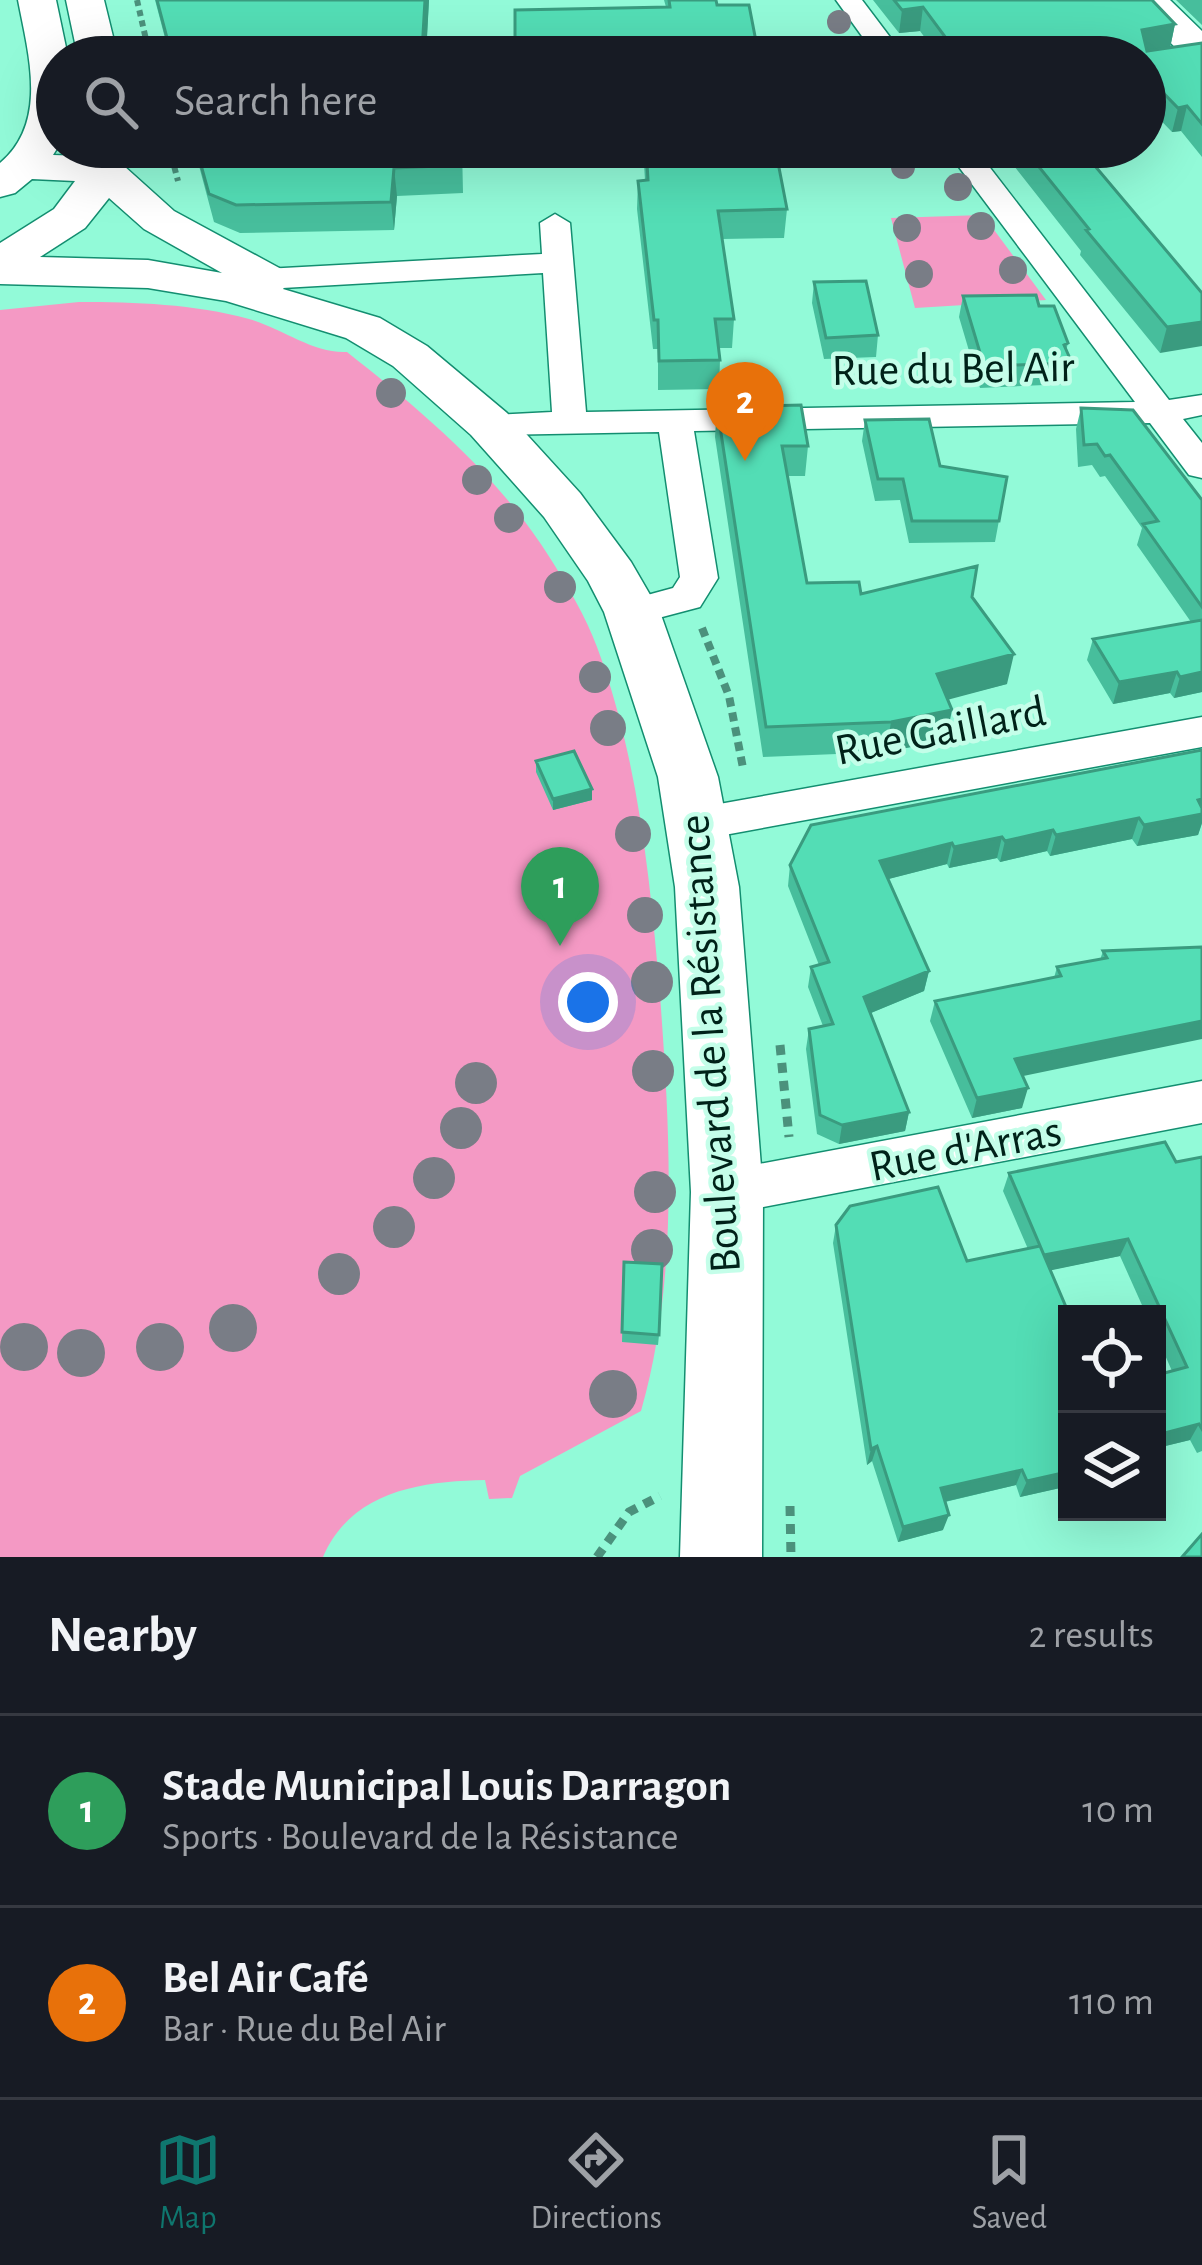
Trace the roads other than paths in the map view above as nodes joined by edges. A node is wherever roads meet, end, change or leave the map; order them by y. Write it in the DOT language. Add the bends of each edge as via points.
graph roads {
  1 [pos="37,0"];
  2 [pos="85,0"];
  3 [pos="849,0"];
  4 [pos="1149,0"];
  5 [pos="42,36"];
  6 [pos="93,36"];
  7 [pos="876,36"];
  8 [pos="1190,57"];
  9 [pos="36,147"];
  10 [pos="53,168"];
  11 [pos="100,168"];
  12 [pos="113,168"];
  13 [pos="975,168"];
  14 [pos="13,175"];
  15 [pos="555,223"];
  16 [pos="0,261"];
  17 [pos="558,263"];
  18 [pos="0,271"];
  19 [pos="265,279"];
  20 [pos="318,311"];
  21 [pos="1202,405"];
  22 [pos="1160,412"];
  23 [pos="675,420"];
  24 [pos="570,422"];
  25 [pos="489,424"];
  26 [pos="1202,466"];
  27 [pos="659,605"];
  28 [pos="1202,732"];
  29 [pos="724,820"];
  30 [pos="1202,1102"];
  31 [pos="759,1186"];
  32 [pos="721,1557"];
  1 -- 5 [label="street"];
  2 -- 6 [label="street"];
  3 -- 7 [label="street"];
  4 -- 8 [label="street"];
  9 -- 14 [label="street"];
  10 -- 14 [label="street"];
  11 -- 16 [label="street" via="69,224"];
  12 -- 19 [label="street, Boulevard de la Résistance" via="159,220"];
  13 -- 22 [label="street"];
  15 -- 17 [label="street"];
  17 -- 19 [label="street"];
  17 -- 24 [label="street"];
  18 -- 20 [label="street, Boulevard de la Résistance" via="148,274"];
  19 -- 20 [label="street, Boulevard de la Résistance"];
  20 -- 25 [label="street, Boulevard de la Résistance" via="410,356"];
  21 -- 22 [label="street, Rue du Bel Air"];
  22 -- 23 [label="street, Rue du Bel Air"];
  22 -- 26 [label="street"];
  23 -- 24 [label="street, Rue du Bel Air"];
  23 -- 27 [label="street, Boulevard de la Résistance" via="699,578"];
  24 -- 25 [label="street, Rue du Bel Air"];
  25 -- 27 [label="street, Boulevard de la Résistance"];
  27 -- 29 [label="street, Boulevard de la Résistance" via="688,777"];
  28 -- 29 [label="street, Rue Gaillard"];
  29 -- 31 [label="street, Boulevard de la Résistance" via="707,887"];
  30 -- 31 [label="street, Rue d'Arras"];
  31 -- 32 [label="street, Boulevard de la Résistance"];
}
